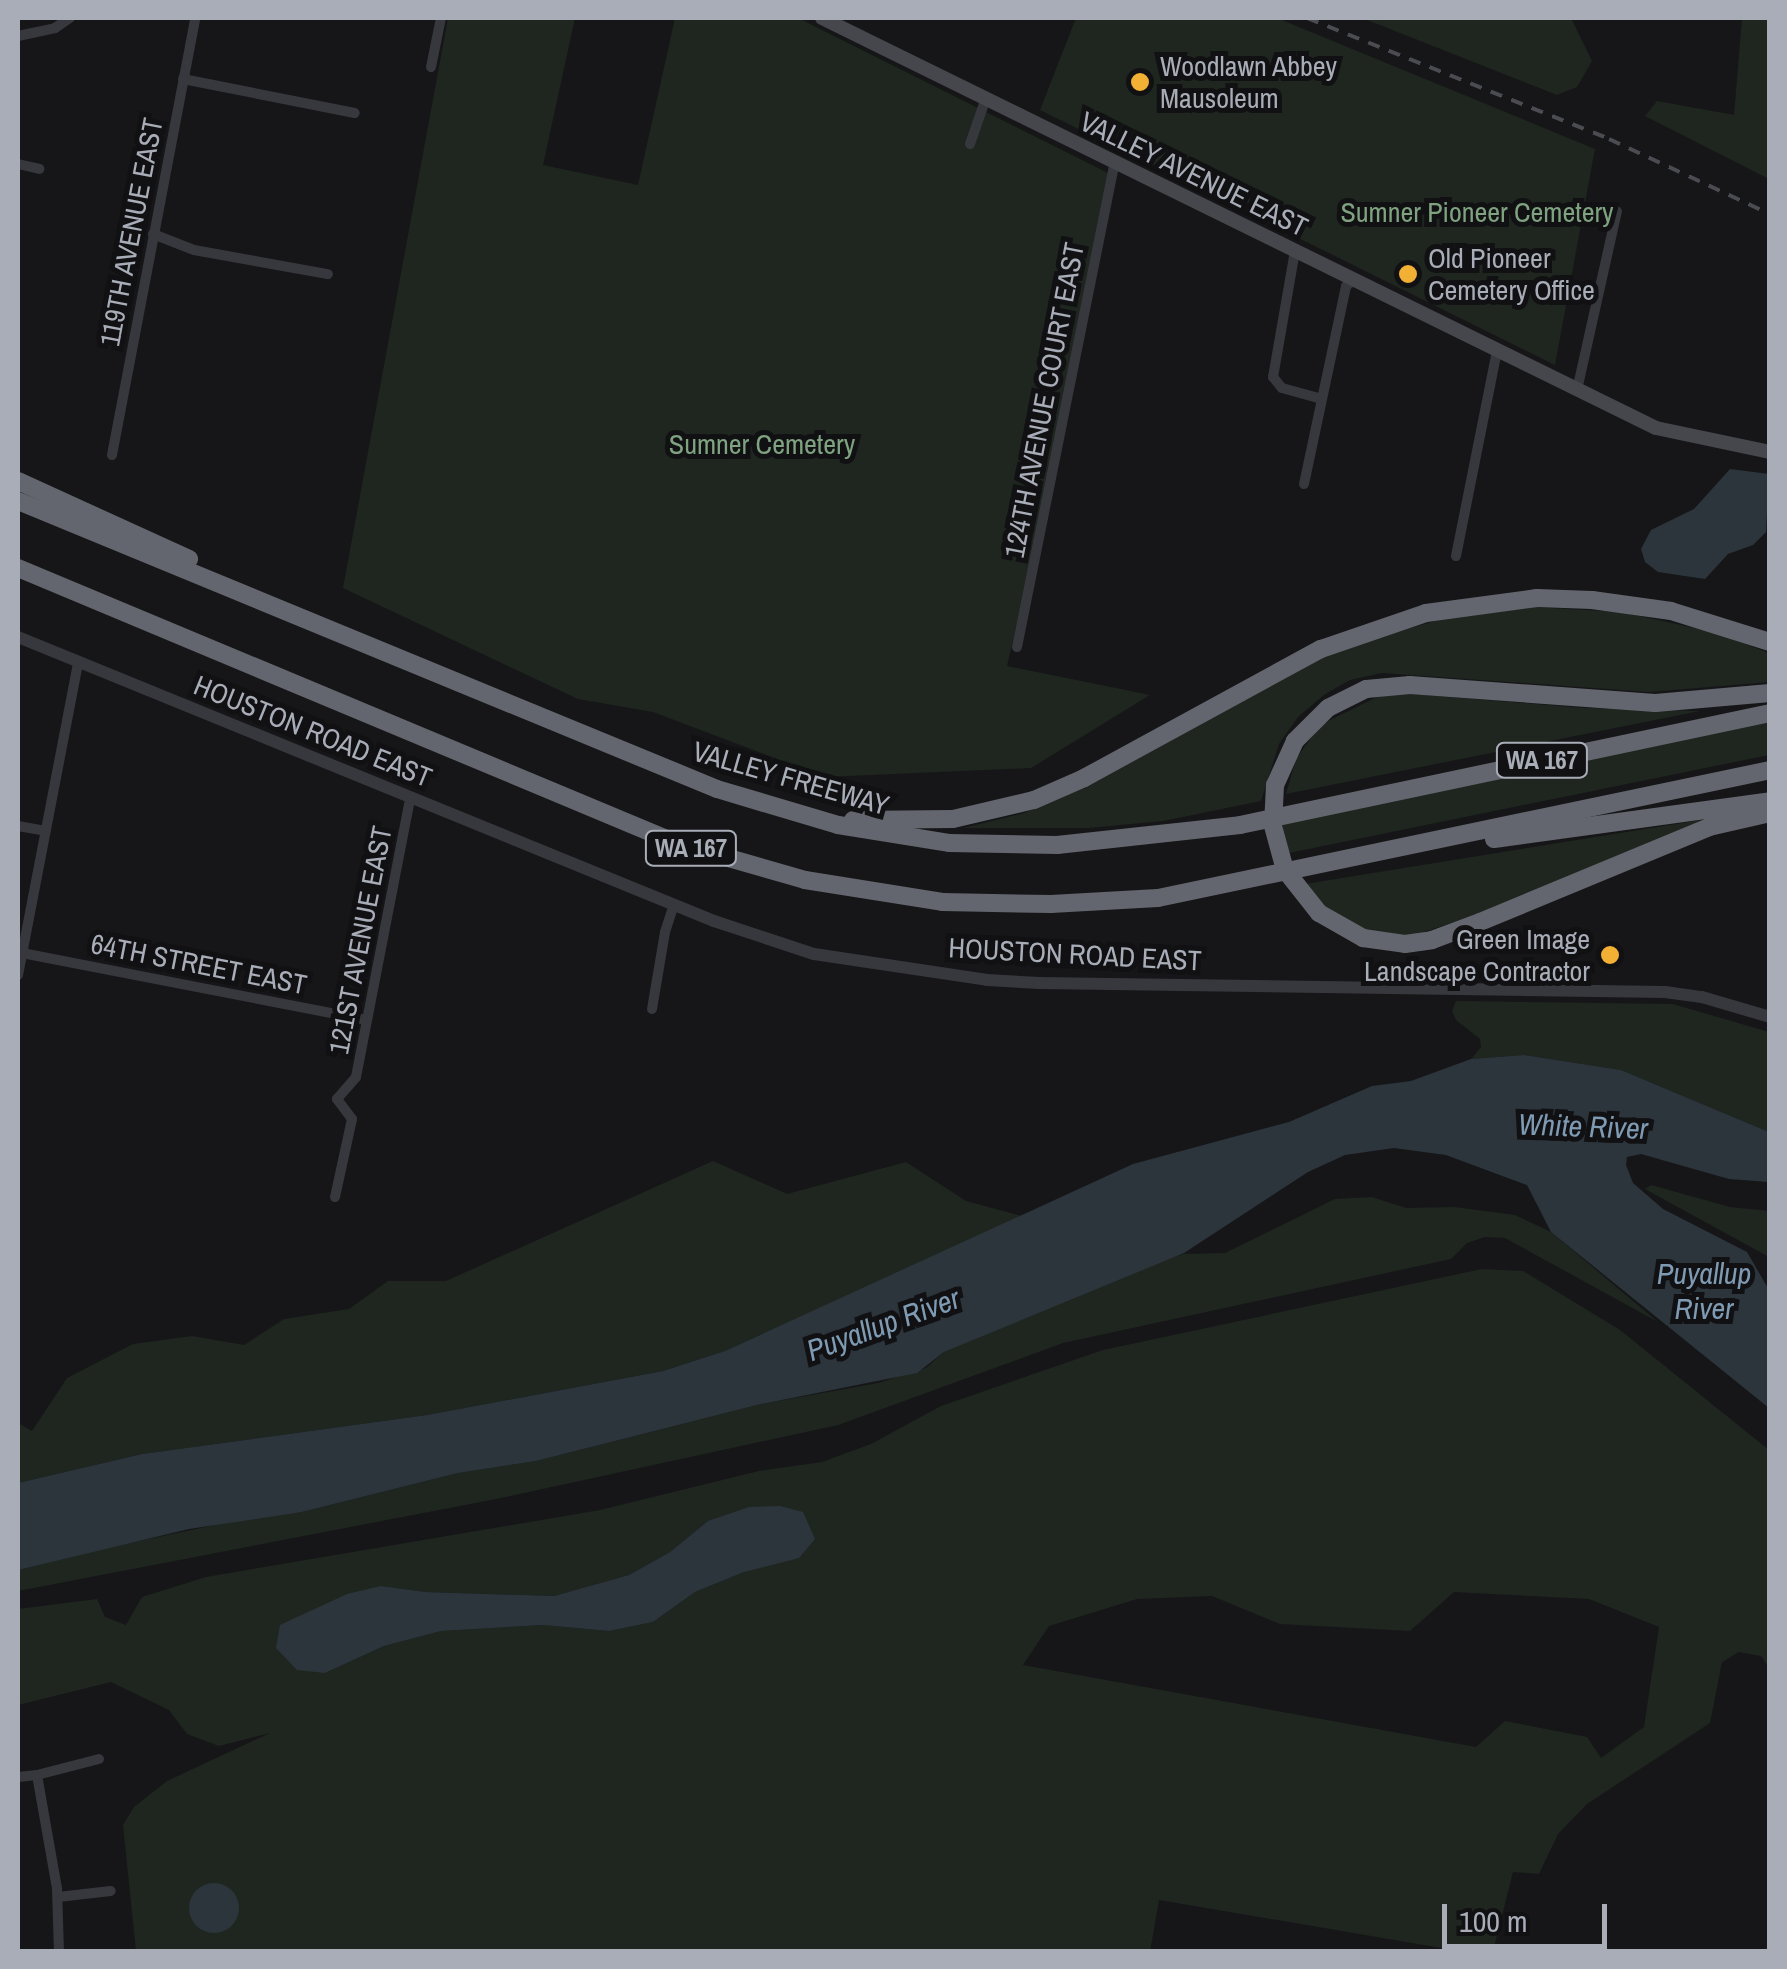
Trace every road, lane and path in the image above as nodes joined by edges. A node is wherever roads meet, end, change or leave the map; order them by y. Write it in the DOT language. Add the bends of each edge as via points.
graph roads {
  1 [pos="70,18"];
  2 [pos="195,18"];
  3 [pos="440,18"];
  4 [pos="822,18"];
  5 [pos="18,36"];
  6 [pos="431,67"];
  7 [pos="183,79"];
  8 [pos="986,98"];
  9 [pos="356,113"];
  10 [pos="970,144"];
  11 [pos="1115,162"];
  12 [pos="18,164"];
  13 [pos="39,169"];
  14 [pos="1617,211"];
  15 [pos="153,234"];
  16 [pos="1295,251"];
  17 [pos="328,274"];
  18 [pos="1354,280"];
  19 [pos="1497,351"];
  20 [pos="1577,390"];
  21 [pos="1322,399"];
  22 [pos="1770,452"];
  23 [pos="112,456"];
  24 [pos="18,480"];
  25 [pos="1304,484"];
  26 [pos="18,502"];
  27 [pos="1456,556"];
  28 [pos="18,568"];
  29 [pos="18,578"];
  30 [pos="323,626"];
  31 [pos="168,632"];
  32 [pos="18,637"];
  33 [pos="1770,642"];
  34 [pos="1017,647"];
  35 [pos="78,662"];
  36 [pos="1770,693"];
  37 [pos="1770,714"];
  38 [pos="1770,770"];
  39 [pos="410,798"];
  40 [pos="1770,801"];
  41 [pos="1770,813"];
  42 [pos="808,815"];
  43 [pos="18,826"];
  44 [pos="46,832"];
  45 [pos="1380,855"];
  46 [pos="674,905"];
  47 [pos="22,952"];
  48 [pos="18,975"];
  49 [pos="652,1008"];
  50 [pos="1770,1018"];
  51 [pos="367,1020"];
  52 [pos="335,1196"];
  53 [pos="99,1759"];
  54 [pos="37,1775"];
  55 [pos="18,1778"];
  56 [pos="111,1892"];
  57 [pos="58,1897"];
  58 [pos="59,1952"];
  1 -- 5 [label="street"];
  2 -- 7 [label="street, 119TH AVENUE EAST"];
  3 -- 6 [label="street"];
  4 -- 8 [label="main road, VALLEY AVENUE EAST"];
  7 -- 9 [label="street"];
  7 -- 15 [label="street, 119TH AVENUE EAST"];
  8 -- 10 [label="street"];
  8 -- 11 [label="main road, VALLEY AVENUE EAST"];
  11 -- 16 [label="main road, VALLEY AVENUE EAST"];
  11 -- 34 [label="street, 124TH AVENUE COURT EAST"];
  12 -- 13 [label="street"];
  14 -- 20 [label="street"];
  15 -- 17 [label="street" via="194,250"];
  15 -- 23 [label="street, 119TH AVENUE EAST"];
  16 -- 18 [label="main road, VALLEY AVENUE EAST"];
  16 -- 21 [label="street" via="1273,377 1282,388"];
  18 -- 19 [label="main road, VALLEY AVENUE EAST"];
  18 -- 21 [label="street" via="1346,286"];
  19 -- 20 [label="main road, VALLEY AVENUE EAST"];
  19 -- 27 [label="street"];
  20 -- 22 [label="main road, VALLEY AVENUE EAST" via="1656,428"];
  21 -- 25 [label="street"];
  24 -- 30 [label="highway"];
  26 -- 30 [label="highway, VALLEY FREEWAY / WA 167"];
  28 -- 31 [label="highway, WA 167"];
  29 -- 31 [label="highway"];
  30 -- 42 [label="highway, VALLEY FREEWAY / WA 167" via="669,772"];
  31 -- 45 [label="highway, WA 167" via="659,837 805,880 988,905 1158,898"];
  32 -- 35 [label="street, HOUSTON ROAD EAST"];
  33 -- 42 [label="highway" via="1652,608 1555,599 1480,603 1426,613 1321,649 1084,778 1018,806 953,820"];
  35 -- 39 [label="street, HOUSTON ROAD EAST"];
  35 -- 44 [label="street"];
  36 -- 41 [label="highway" via="1655,703 1410,685 1366,689 1328,708 1295,741 1275,785 1273,826 1285,870 1319,914 1363,938 1405,944 1480,922 1709,827"];
  37 -- 42 [label="highway, VALLEY FREEWAY / WA 167" via="1315,812 1147,838 1004,846 885,836"];
  38 -- 45 [label="highway, WA 167"];
  39 -- 46 [label="street, HOUSTON ROAD EAST"];
  39 -- 51 [label="street, 121ST AVENUE EAST"];
  40 -- 45 [label="highway"];
  43 -- 44 [label="street"];
  44 -- 47 [label="street"];
  46 -- 49 [label="street"];
  46 -- 50 [label="street, HOUSTON ROAD EAST" via="788,948 987,980 1642,991 1684,994"];
  47 -- 48 [label="street"];
  47 -- 51 [label="street, 64TH STREET EAST"];
  51 -- 52 [label="street, 121ST AVENUE EAST" via="356,1077 336,1100 352,1119"];
  53 -- 54 [label="street"];
  54 -- 55 [label="street"];
  54 -- 57 [label="street"];
  56 -- 57 [label="street"];
  57 -- 58 [label="street"];
}
